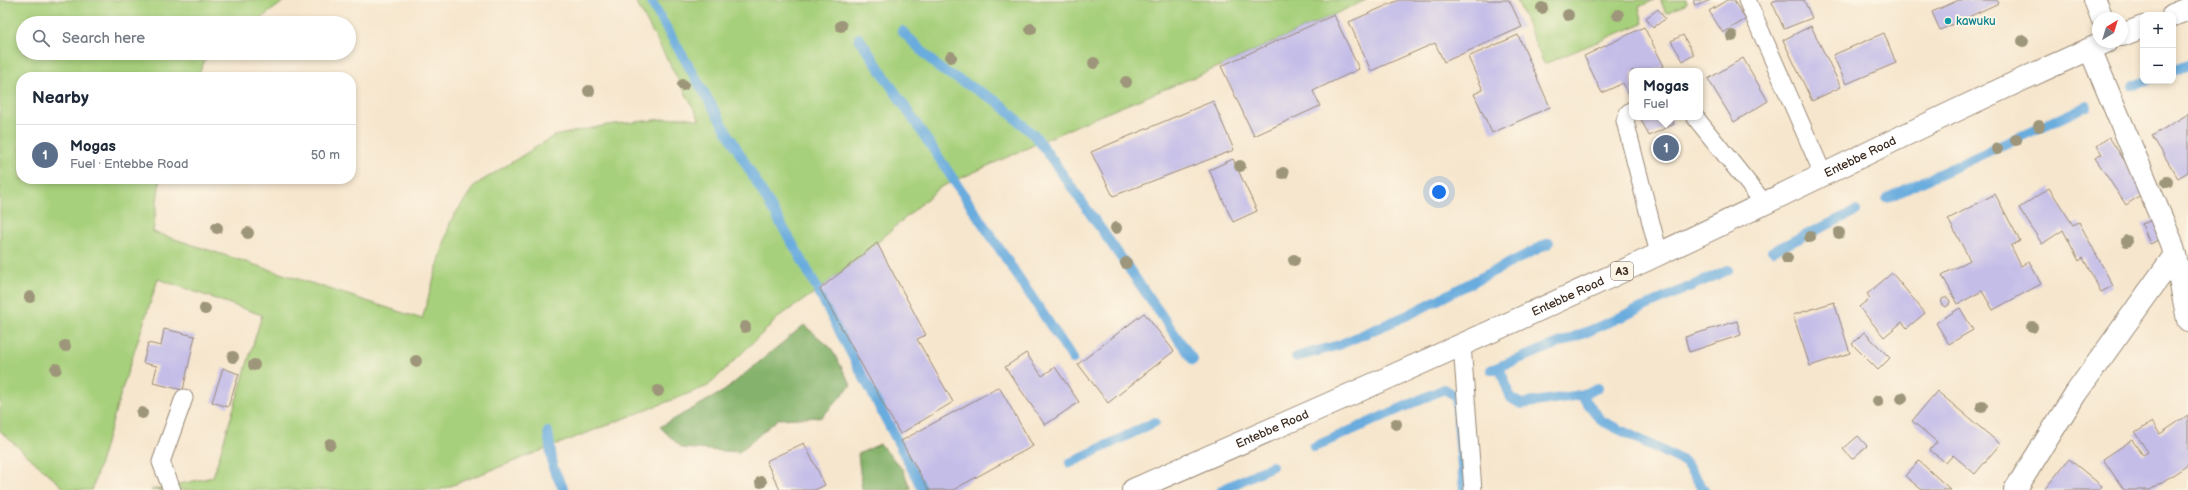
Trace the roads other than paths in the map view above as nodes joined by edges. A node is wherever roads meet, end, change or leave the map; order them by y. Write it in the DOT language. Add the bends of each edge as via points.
graph roads {
  1 [pos="1747,0"];
  2 [pos="2095,0"];
  3 [pos="2188,9"];
  4 [pos="2100,12"];
  5 [pos="2176,14"];
  6 [pos="2140,28"];
  7 [pos="2128,33"];
  8 [pos="2093,48"];
  9 [pos="2099,48"];
  10 [pos="1629,112"];
  11 [pos="1697,120"];
  12 [pos="1823,174"];
  13 [pos="1764,203"];
  14 [pos="2178,244"];
  15 [pos="1660,254"];
  16 [pos="2188,320"];
  17 [pos="1462,345"];
  18 [pos="184,398"];
  19 [pos="172,490"];
  20 [pos="1133,490"];
  21 [pos="1473,490"];
  22 [pos="2015,490"];
  1 -- 12 [label="lane"];
  2 -- 4 [label="main road"];
  3 -- 5 [label="main road"];
  6 -- 7 [label="main road"];
  8 -- 12 [label="main road, Entebbe Road / A3" via="1989,94"];
  9 -- 14 [label="main road"];
  10 -- 15 [label="lane" via="1625,121"];
  11 -- 13 [label="lane"];
  12 -- 13 [label="main road, Entebbe Road / A3"];
  13 -- 15 [label="main road, Entebbe Road / A3"];
  14 -- 16 [label="main road"];
  14 -- 22 [label="main road" via="2076,393"];
  15 -- 17 [label="main road, Entebbe Road / A3"];
  17 -- 20 [label="main road, Entebbe Road / A3"];
  17 -- 21 [label="lane"];
  18 -- 19 [label="lane" via="161,462"];
}
